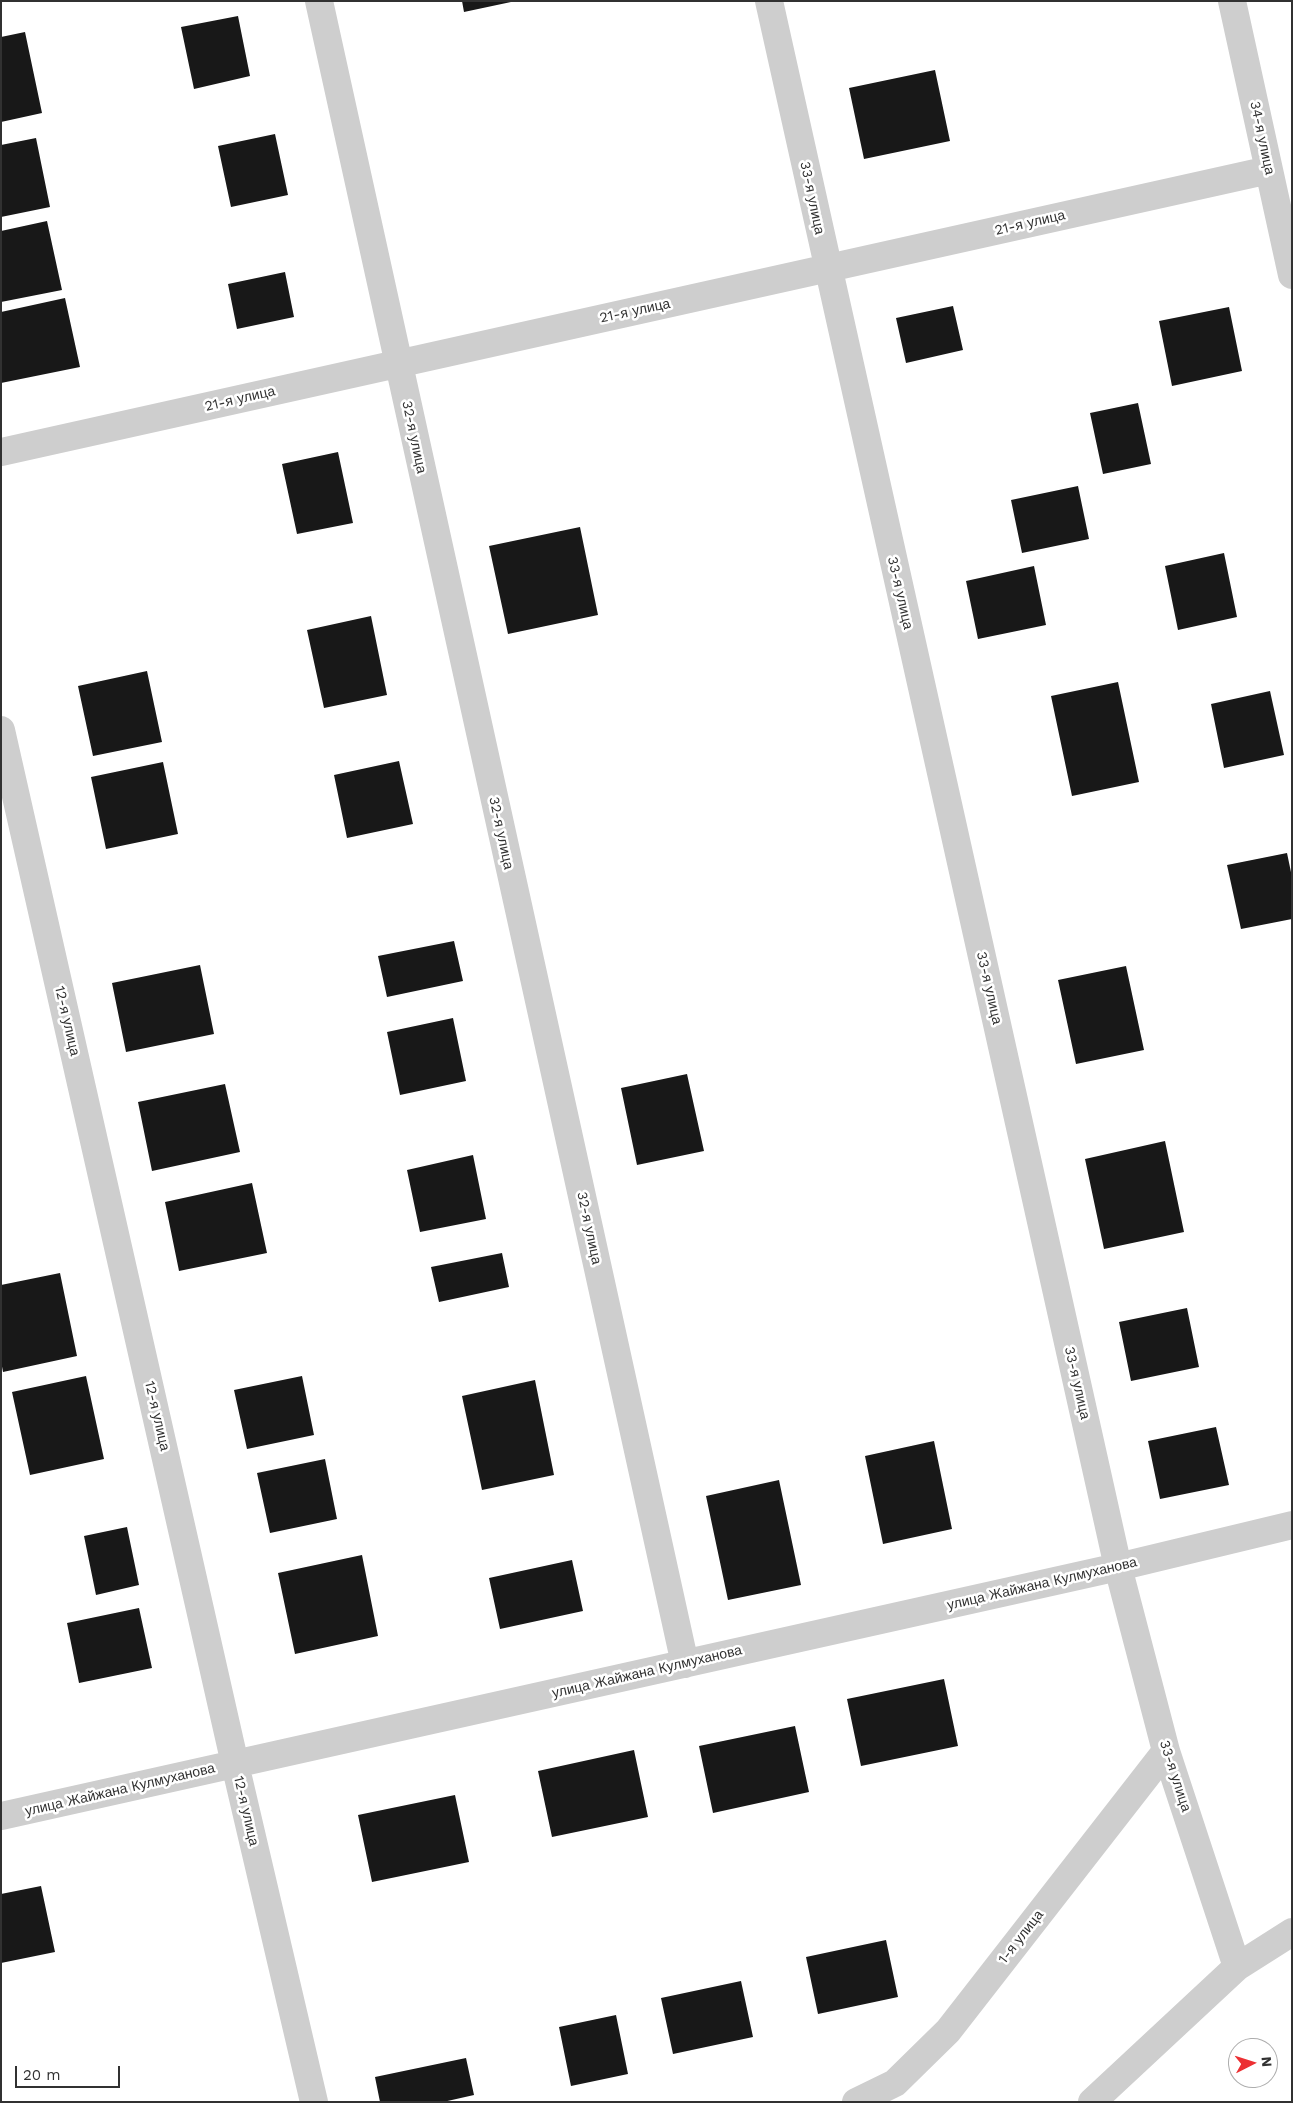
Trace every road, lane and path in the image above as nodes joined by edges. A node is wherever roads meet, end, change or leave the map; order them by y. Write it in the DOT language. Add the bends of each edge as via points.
graph roads {
  1 [pos="319,1"];
  2 [pos="769,1"];
  3 [pos="1232,1"];
  4 [pos="1269,170"];
  5 [pos="828,269"];
  6 [pos="1292,274"];
  7 [pos="398,364"];
  8 [pos="1,452"];
  9 [pos="1,730"];
  10 [pos="1292,1525"];
  11 [pos="1118,1567"];
  12 [pos="685,1664"];
  13 [pos="1166,1751"];
  14 [pos="235,1764"];
  15 [pos="1,1816"];
  16 [pos="1292,1932"];
  17 [pos="1237,1967"];
  18 [pos="314,2102"];
  19 [pos="856,2102"];
  20 [pos="1092,2102"];
  1 -- 7 [label="street, 32-я улица"];
  2 -- 5 [label="street, 33-я улица"];
  3 -- 4 [label="street, 34-я улица"];
  4 -- 5 [label="street, 21-я улица"];
  4 -- 6 [label="street, 34-я улица"];
  5 -- 7 [label="street, 21-я улица"];
  5 -- 11 [label="street, 33-я улица"];
  7 -- 8 [label="street, 21-я улица"];
  7 -- 12 [label="street, 32-я улица"];
  9 -- 14 [label="street, 12-я улица"];
  10 -- 11 [label="street, улица Жайжана Кулмуханова"];
  11 -- 12 [label="street, улица Жайжана Кулмуханова"];
  11 -- 13 [label="street, 33-я улица"];
  12 -- 14 [label="street, улица Жайжана Кулмуханова"];
  13 -- 17 [label="street, 33-я улица"];
  13 -- 19 [label="street, 1-я улица" via="948,2031 895,2083"];
  14 -- 15 [label="street, улица Жайжана Кулмуханова"];
  14 -- 18 [label="street, 12-я улица"];
  16 -- 17 [label="street"];
  17 -- 20 [label="street"];
}
